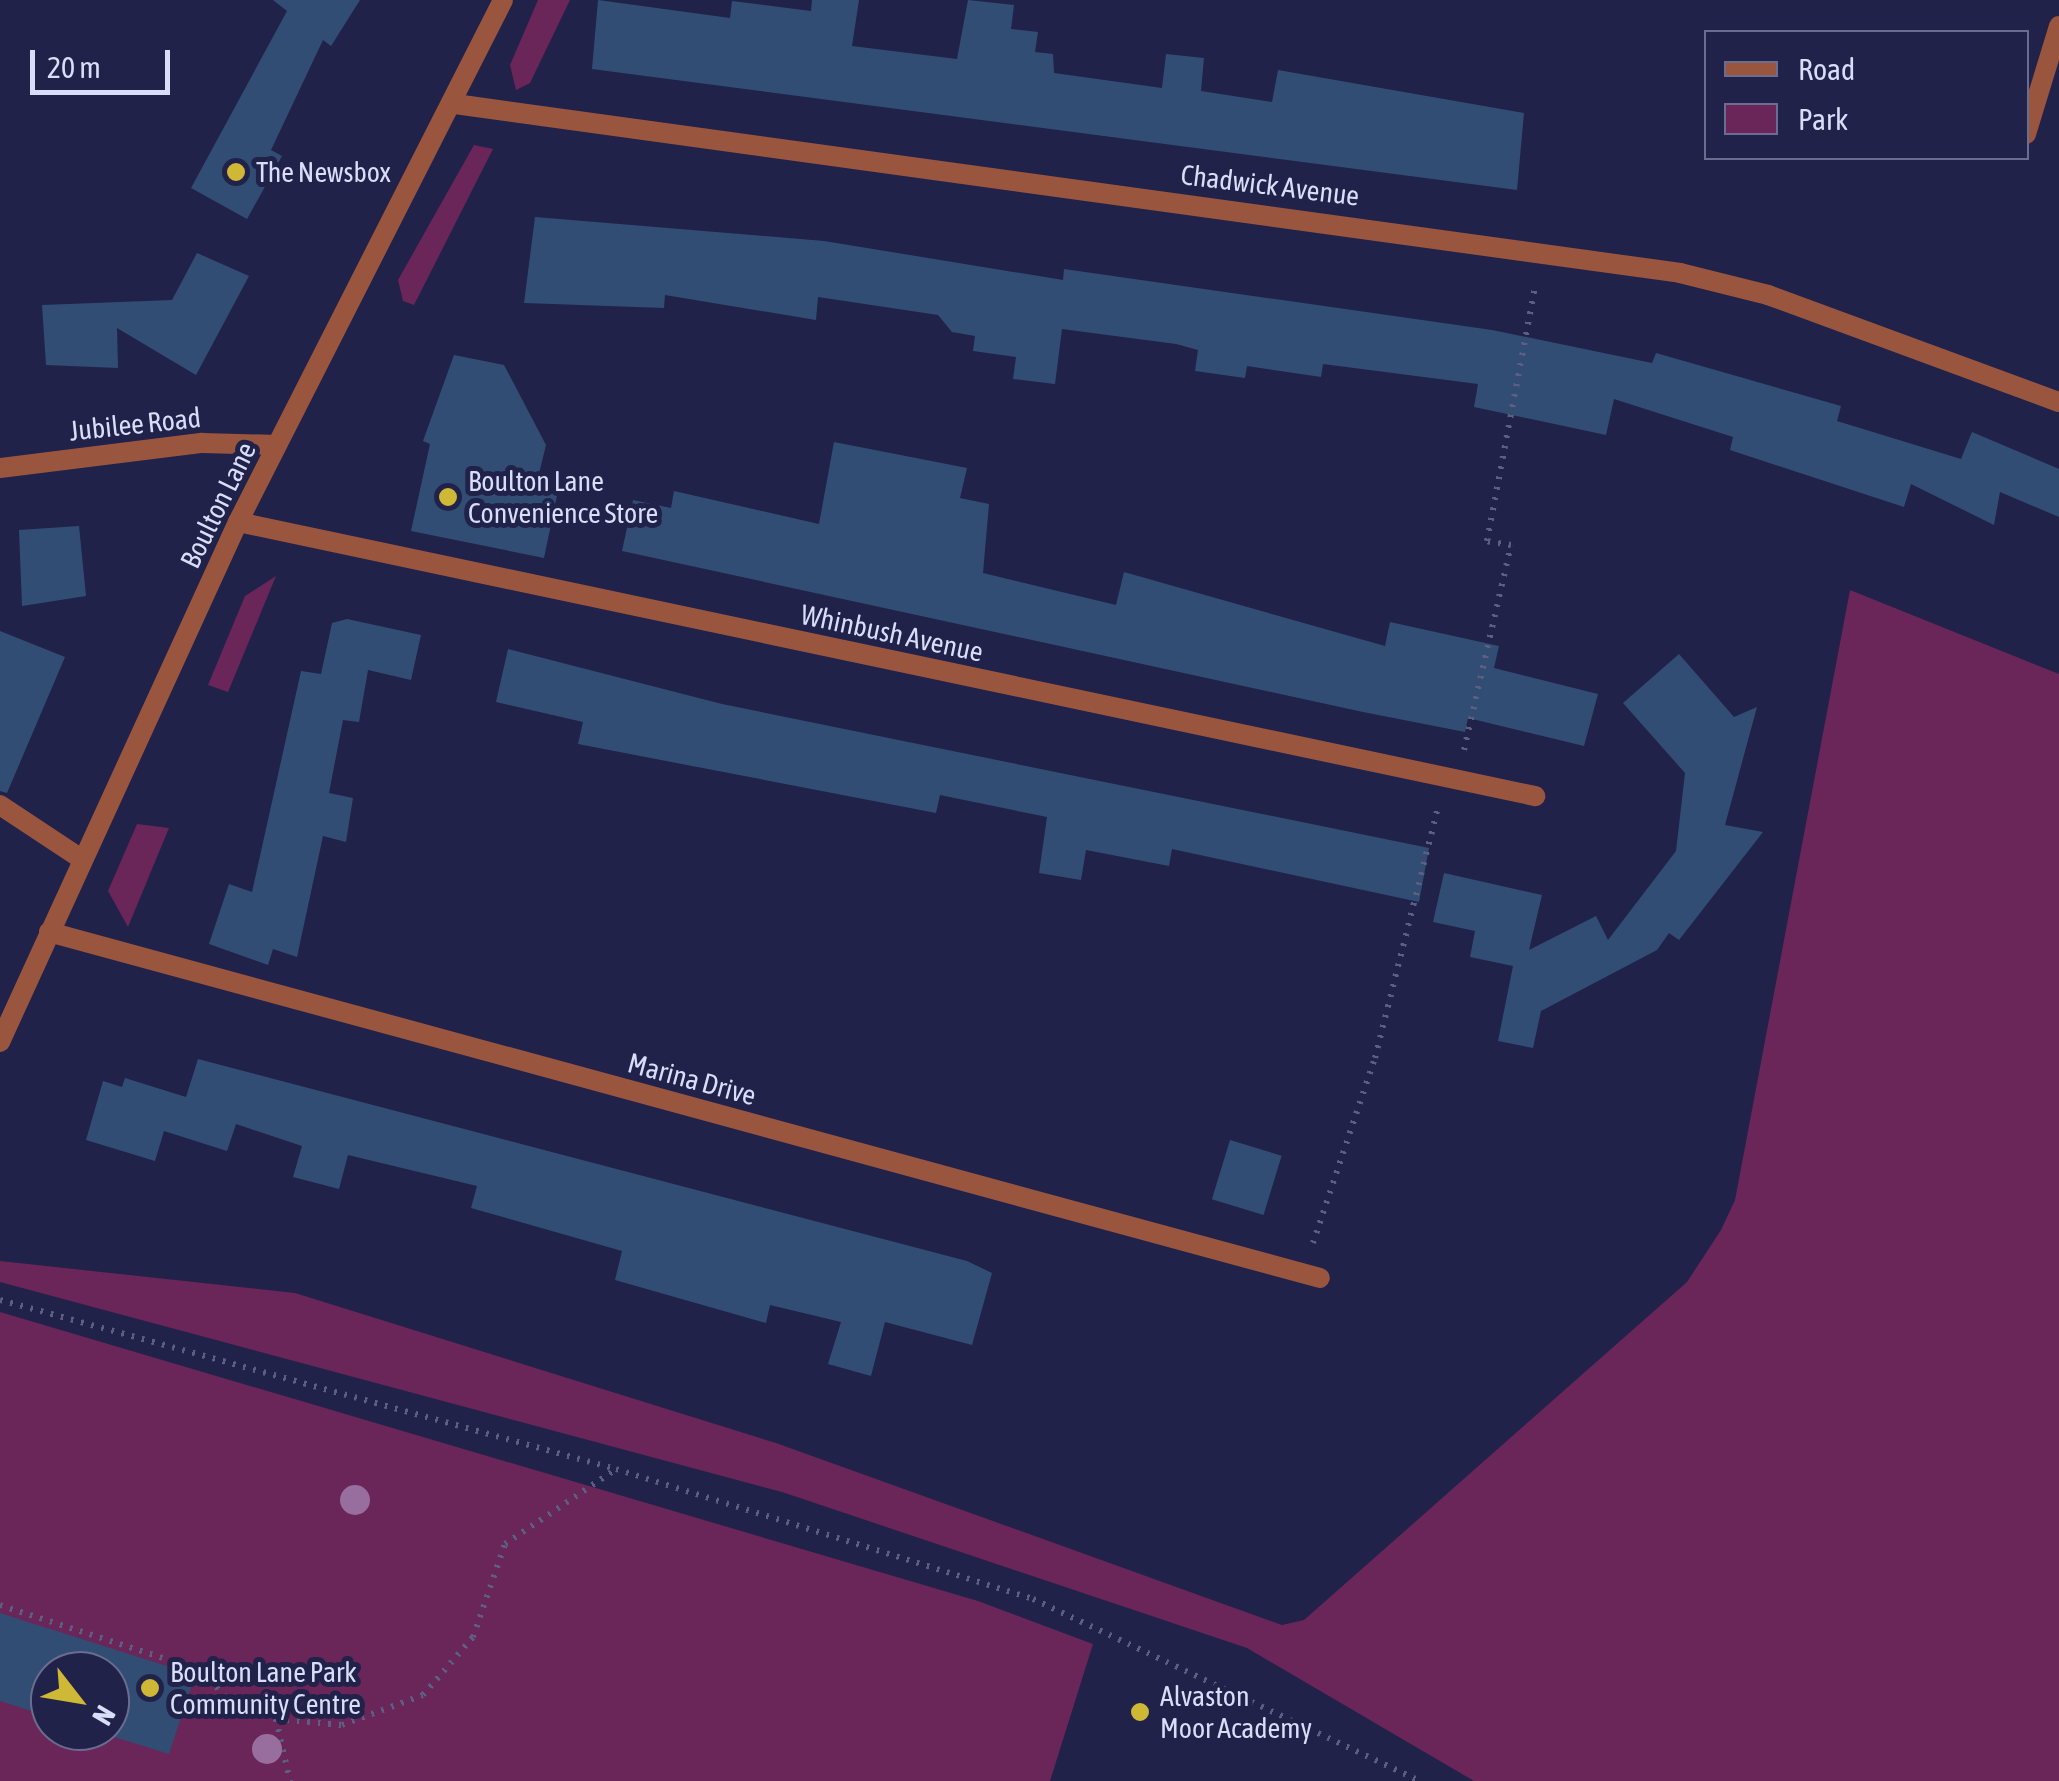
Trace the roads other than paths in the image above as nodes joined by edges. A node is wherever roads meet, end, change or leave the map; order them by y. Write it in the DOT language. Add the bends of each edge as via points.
graph roads {
  1 [pos="503,0"];
  2 [pos="2059,26"];
  3 [pos="455,104"];
  4 [pos="2029,124"];
  5 [pos="2059,402"];
  6 [pos="277,445"];
  7 [pos="0,468"];
  8 [pos="238,522"];
  9 [pos="1535,796"];
  10 [pos="0,805"];
  11 [pos="80,858"];
  12 [pos="49,932"];
  13 [pos="0,1042"];
  14 [pos="1312,1276"];
  1 -- 3 [label="street, Boulton Lane"];
  2 -- 4 [label="street"];
  3 -- 5 [label="street, Chadwick Avenue" via="1542,248 1768,295"];
  3 -- 6 [label="street, Boulton Lane"];
  6 -- 7 [label="street, Jubilee Road" via="202,442"];
  6 -- 8 [label="street, Boulton Lane"];
  8 -- 9 [label="street, Whinbush Avenue"];
  8 -- 11 [label="street, Boulton Lane"];
  10 -- 11 [label="street"];
  11 -- 12 [label="street, Boulton Lane"];
  12 -- 13 [label="street, Boulton Lane"];
  12 -- 14 [label="street, Marina Drive"];
}
